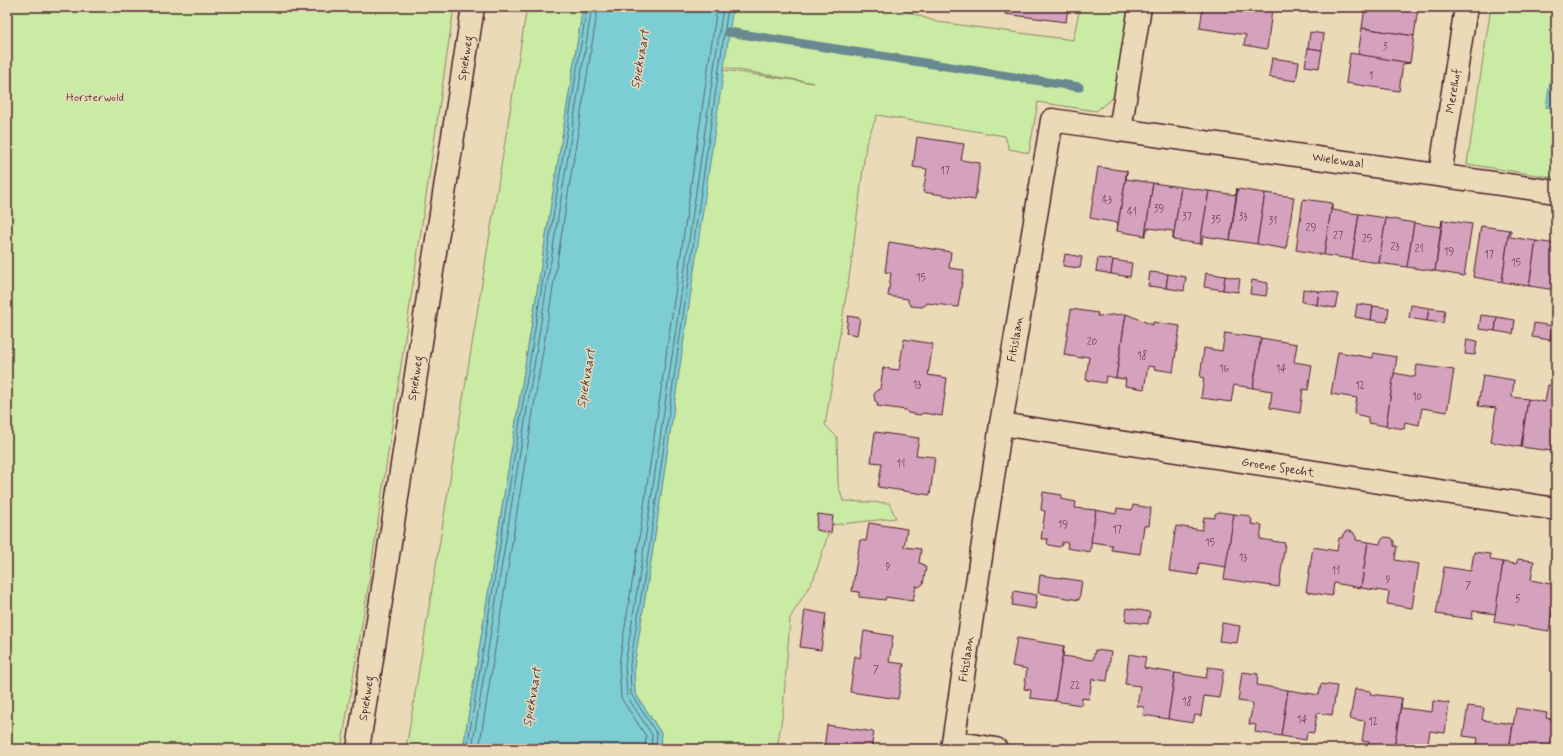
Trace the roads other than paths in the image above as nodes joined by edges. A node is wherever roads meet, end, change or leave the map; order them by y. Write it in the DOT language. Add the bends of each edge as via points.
graph roads {
  1 [pos="473,7"];
  2 [pos="1140,7"];
  3 [pos="1466,7"];
  4 [pos="1120,130"];
  5 [pos="1440,175"];
  6 [pos="1556,192"];
  7 [pos="1001,424"];
  8 [pos="1556,510"];
  9 [pos="953,746"];
  10 [pos="358,749"];
  11 [pos="996,749"];
  1 -- 10 [label="street, Spiekweg"];
  2 -- 4 [label="street"];
  3 -- 5 [label="street, Merelhof"];
  4 -- 5 [label="street, Wielewaal"];
  4 -- 7 [label="street, Fitislaan" via="1052,120"];
  5 -- 6 [label="street, Wielewaal"];
  7 -- 8 [label="street, Groene Specht"];
  7 -- 9 [label="street, Fitislaan"];
  9 -- 11 [label="street"];
}
